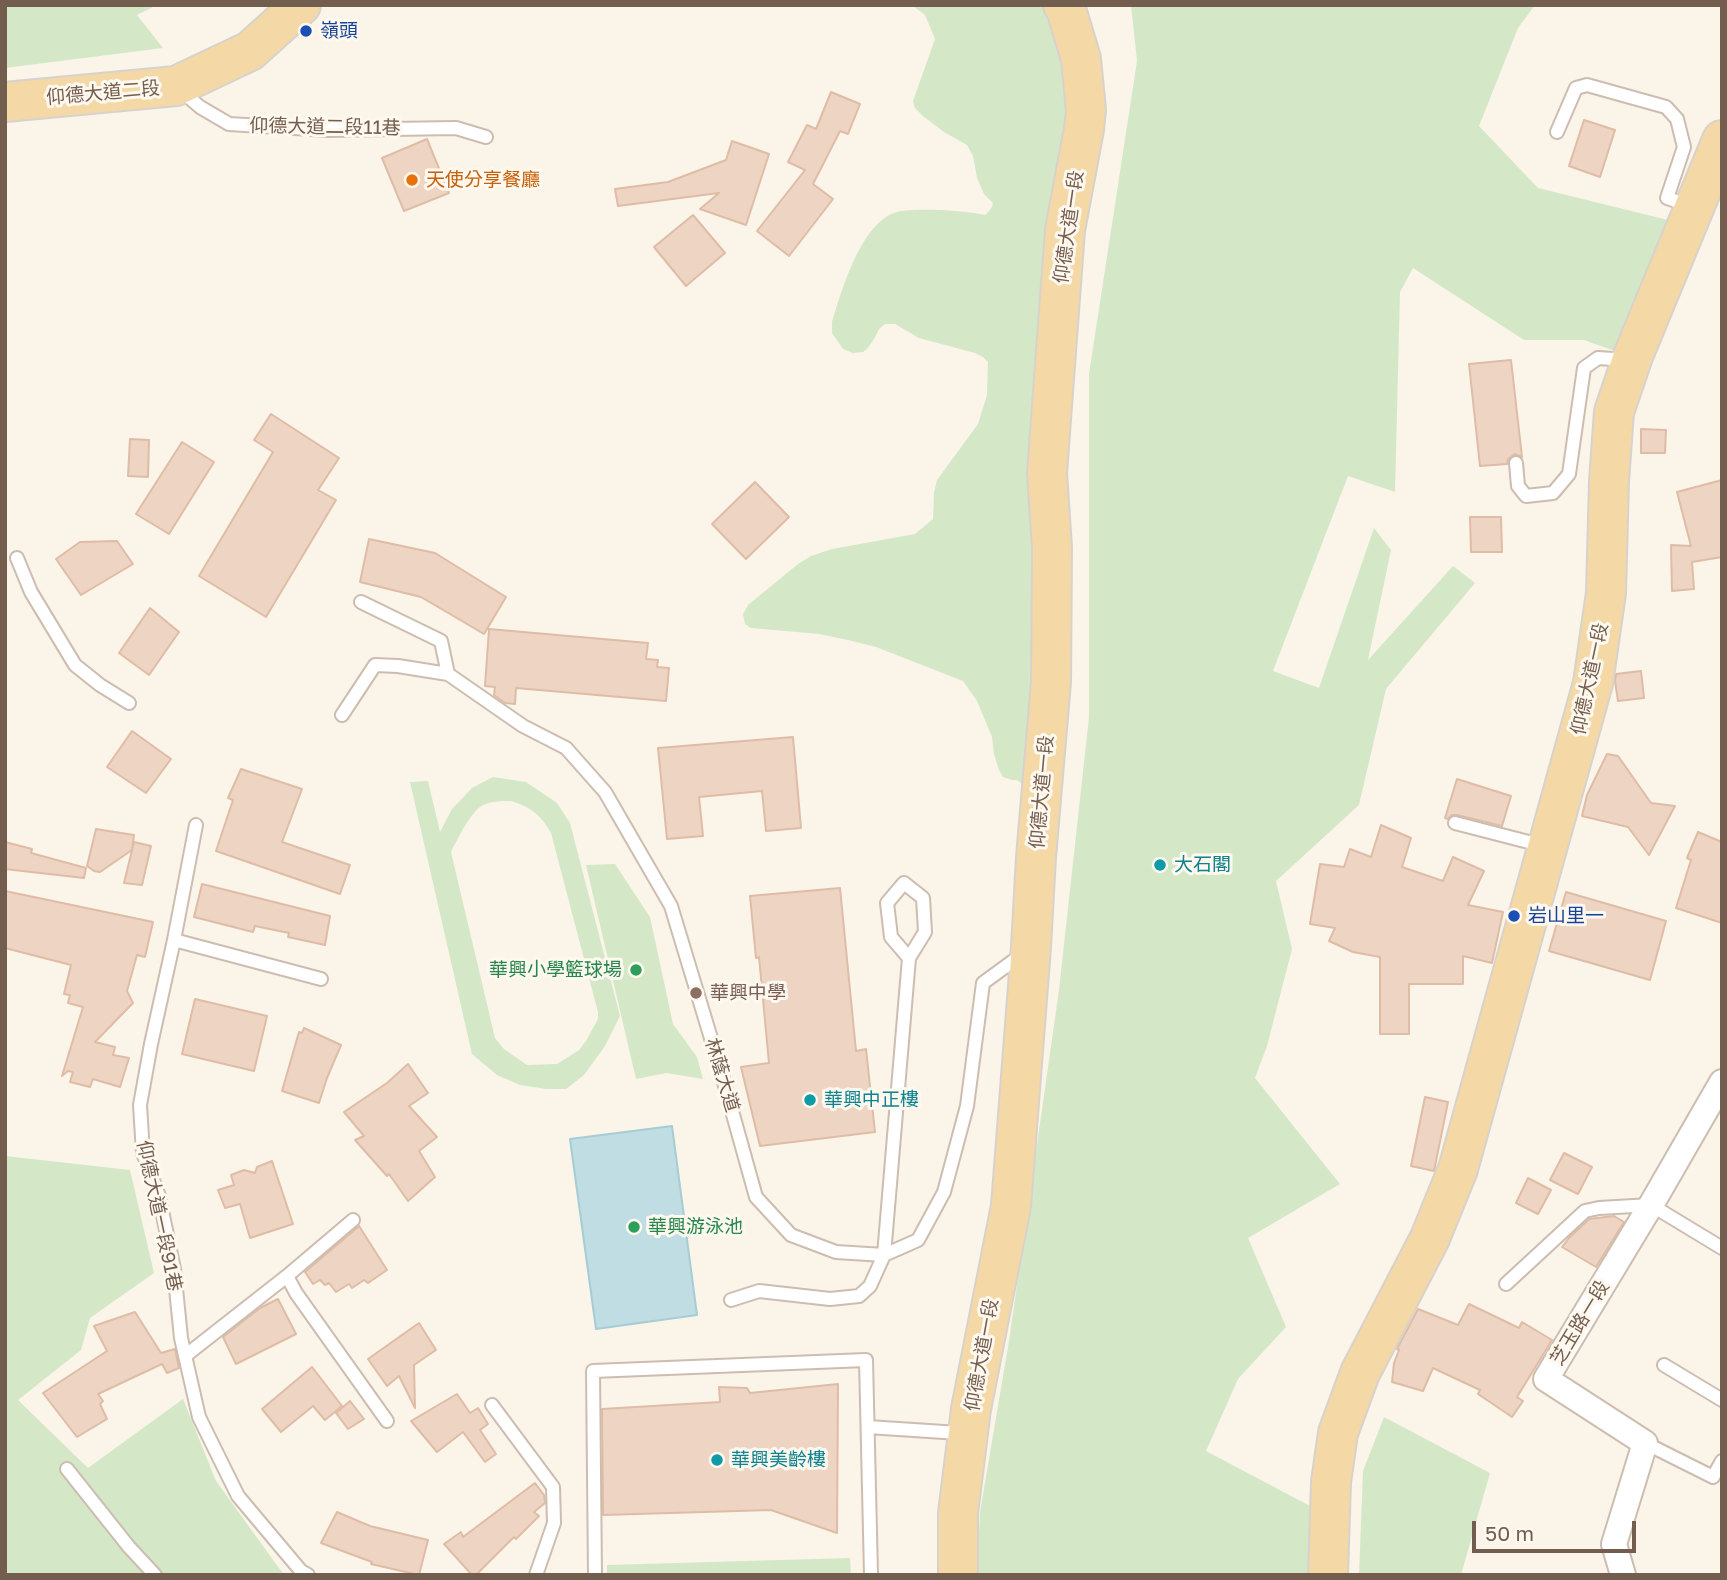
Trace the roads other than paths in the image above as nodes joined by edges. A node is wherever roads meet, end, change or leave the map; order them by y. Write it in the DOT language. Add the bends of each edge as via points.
graph roads {
  1 [pos="301,5"];
  2 [pos="1065,6"];
  3 [pos="176,86"];
  4 [pos="5,102"];
  5 [pos="1557,132"];
  6 [pos="486,137"];
  7 [pos="1722,140"];
  8 [pos="1692,211"];
  9 [pos="1629,366"];
  10 [pos="1516,463"];
  11 [pos="18,558"];
  12 [pos="361,602"];
  13 [pos="448,674"];
  14 [pos="129,703"];
  15 [pos="342,715"];
  16 [pos="1455,823"];
  17 [pos="196,825"];
  18 [pos="1548,847"];
  19 [pos="174,940"];
  20 [pos="1031,947"];
  21 [pos="909,958"];
  22 [pos="321,979"];
  23 [pos="1722,1082"];
  24 [pos="1651,1205"];
  25 [pos="353,1220"];
  26 [pos="1722,1248"];
  27 [pos="884,1255"];
  28 [pos="287,1276"];
  29 [pos="1506,1284"];
  30 [pos="731,1300"];
  31 [pos="185,1356"];
  32 [pos="1664,1365"];
  33 [pos="1722,1400"];
  34 [pos="492,1405"];
  35 [pos="387,1421"];
  36 [pos="868,1426"];
  37 [pos="968,1436"];
  38 [pos="1645,1443"];
  39 [pos="1722,1461"];
  40 [pos="66,1469"];
  41 [pos="155,1575"];
  42 [pos="308,1575"];
  43 [pos="536,1575"];
  44 [pos="596,1575"];
  45 [pos="871,1575"];
  46 [pos="958,1575"];
  47 [pos="1328,1575"];
  48 [pos="1623,1575"];
  1 -- 3 [label="main road, 仰德大道二段" via="250,51"];
  2 -- 20 [label="main road, 仰德大道一段" via="1082,59 1086,110 1065,230 1047,473 1052,548 1051,682"];
  3 -- 4 [label="main road, 仰德大道二段"];
  3 -- 6 [label="lane, 仰德大道二段11巷" via="229,124 327,130 456,128"];
  5 -- 8 [label="lane" via="1576,88 1587,85 1665,107 1677,119 1684,147 1667,198"];
  7 -- 8 [label="main road, 仰德大道一段"];
  8 -- 9 [label="main road, 仰德大道一段"];
  9 -- 10 [label="lane" via="1598,358 1584,368 1569,474 1553,493 1526,496 1518,486"];
  9 -- 18 [label="main road, 仰德大道一段" via="1615,412 1606,593 1593,683"];
  11 -- 14 [label="lane" via="31,592 75,666"];
  12 -- 13 [label="lane" via="441,641"];
  13 -- 15 [label="lane, 林蔭大道" via="375,665"];
  13 -- 27 [label="lane, 林蔭大道" via="523,726 566,748 604,792 671,906 756,1197 791,1235 836,1252"];
  16 -- 18 [label="lane"];
  17 -- 19 [label="lane, 仰德大道一段91巷"];
  18 -- 47 [label="main road, 仰德大道一段" via="1458,1169 1430,1238 1360,1373 1338,1433 1331,1482"];
  19 -- 22 [label="lane"];
  19 -- 31 [label="lane, 仰德大道一段91巷" via="140,1105 143,1153 159,1196"];
  20 -- 27 [label="lane, 林蔭大道" via="983,983 967,1106 944,1192 918,1240"];
  20 -- 37 [label="main road, 仰德大道一段" via="1011,1206"];
  21 -- 21 [label="lane" via="925,932 923,898 904,883 887,903 891,937"];
  21 -- 27 [label="lane"];
  23 -- 24 [label="street, 芝玉路一段"];
  24 -- 26 [label="lane"];
  24 -- 29 [label="lane" via="1585,1211"];
  24 -- 38 [label="street, 芝玉路一段" via="1546,1379"];
  25 -- 28 [label="lane"];
  27 -- 30 [label="lane" via="870,1286 859,1296 830,1299 759,1291"];
  28 -- 31 [label="lane"];
  28 -- 35 [label="lane"];
  31 -- 42 [label="lane, 仰德大道一段91巷" via="200,1417 238,1496"];
  32 -- 33 [label="lane"];
  34 -- 43 [label="lane" via="553,1487 554,1522"];
  36 -- 37 [label="lane"];
  36 -- 44 [label="lane" via="866,1360 593,1371"];
  36 -- 45 [label="lane"];
  37 -- 46 [label="main road, 仰德大道一段" via="958,1513"];
  38 -- 39 [label="lane" via="1713,1477"];
  38 -- 48 [label="street" via="1614,1544"];
  40 -- 41 [label="lane"];
}
